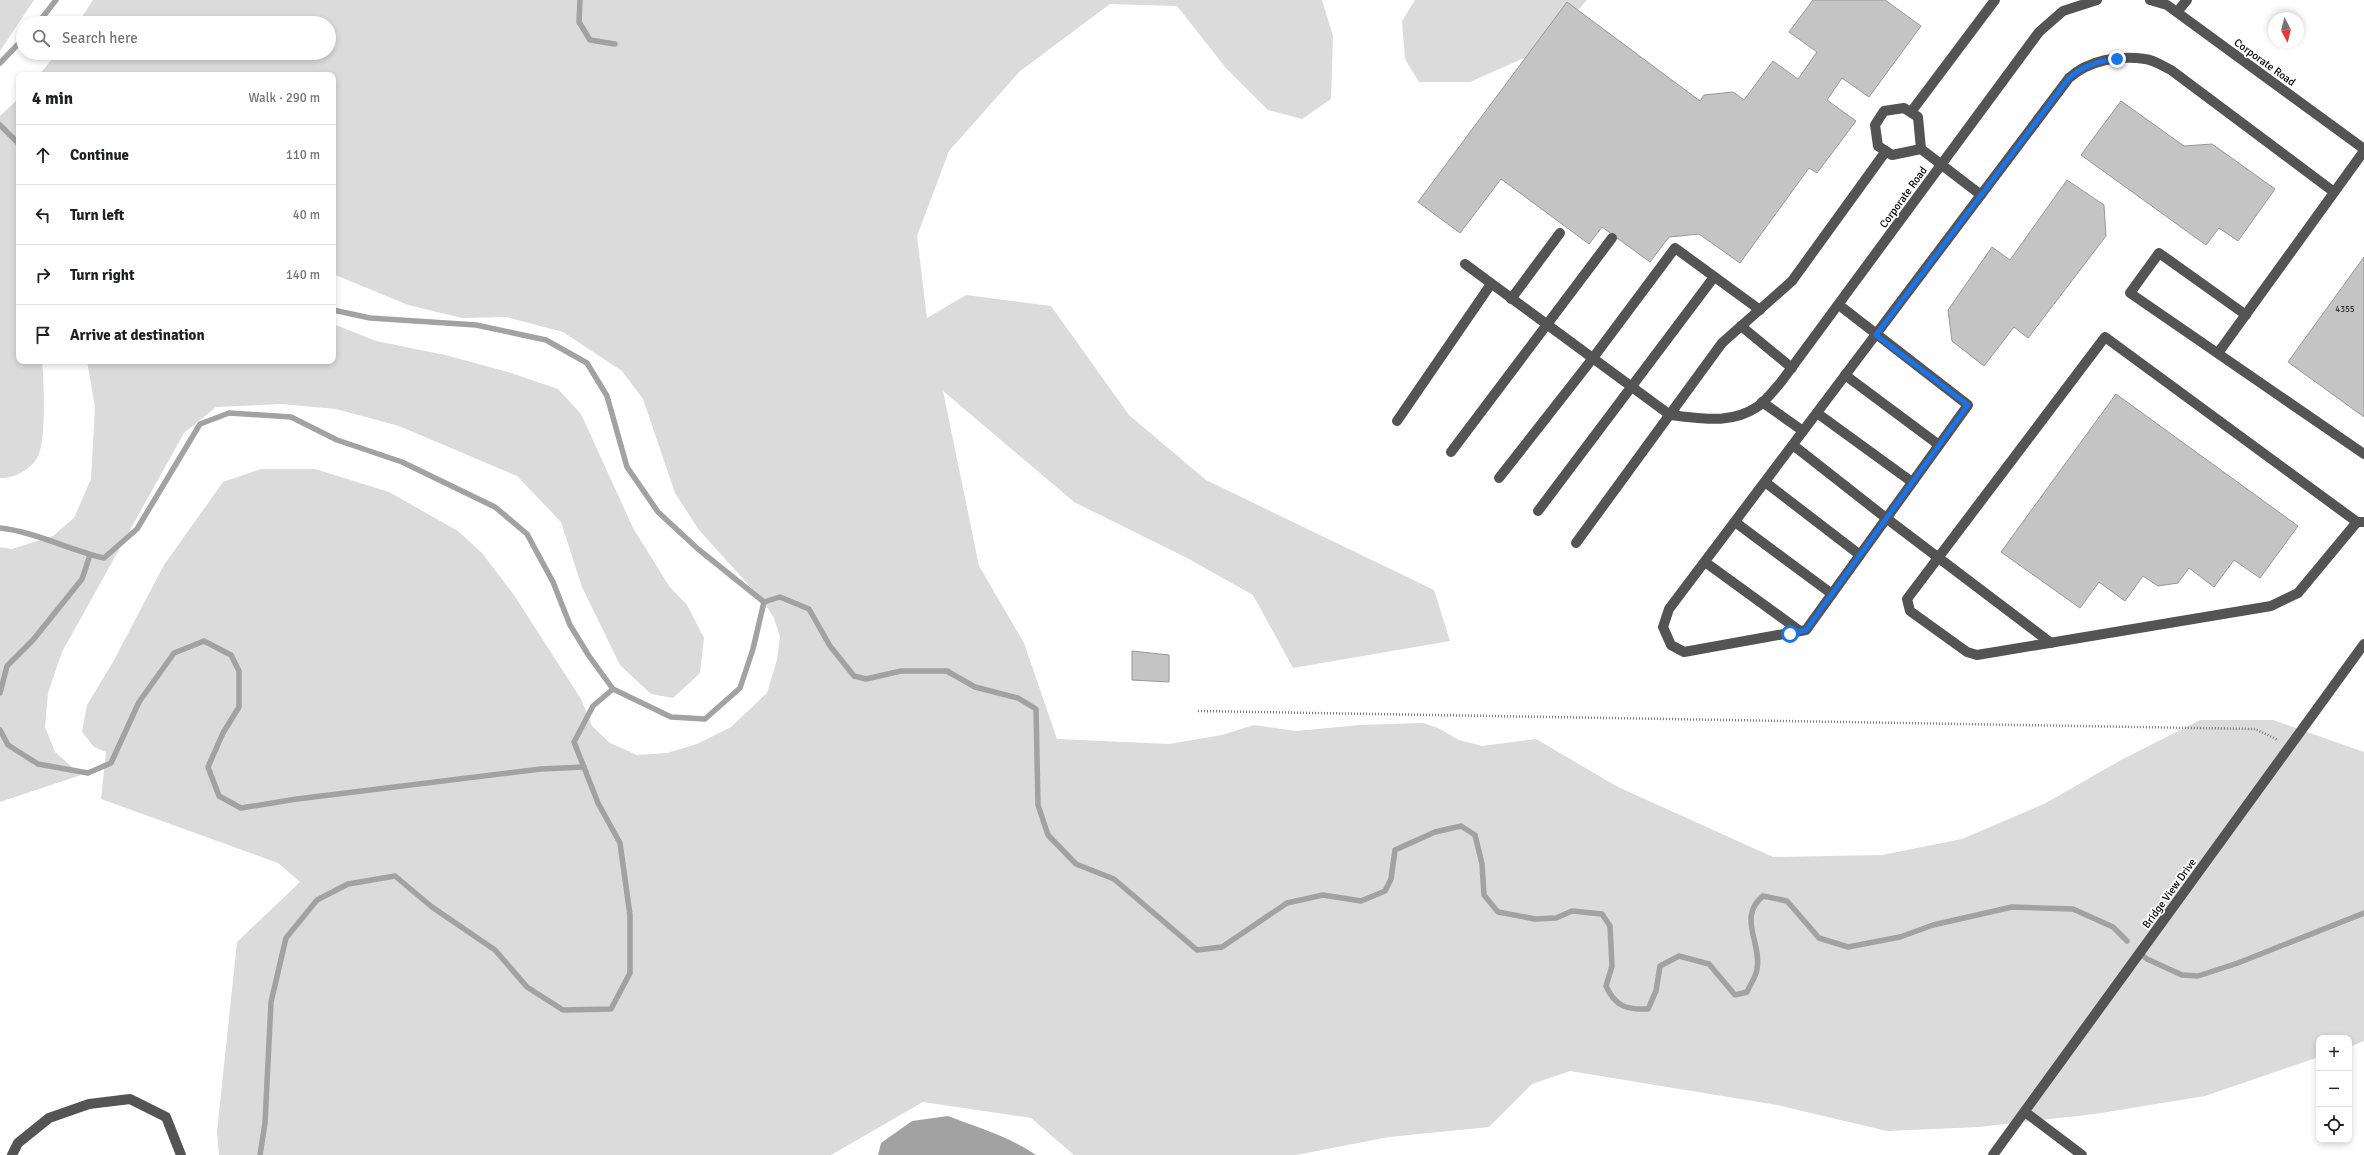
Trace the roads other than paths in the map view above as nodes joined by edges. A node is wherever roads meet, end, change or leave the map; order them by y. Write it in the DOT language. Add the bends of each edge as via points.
graph roads {
  1 [pos="1995,0"];
  2 [pos="2097,0"];
  3 [pos="2150,0"];
  4 [pos="2187,0"];
  5 [pos="2176,12"];
  6 [pos="1911,112"];
  7 [pos="1921,149"];
  8 [pos="2364,150"];
  9 [pos="1886,151"];
  10 [pos="1941,166"];
  11 [pos="2334,192"];
  12 [pos="1981,195"];
  13 [pos="1560,233"];
  14 [pos="1612,238"];
  15 [pos="1465,264"];
  16 [pos="1714,277"];
  17 [pos="1491,284"];
  18 [pos="1511,299"];
  19 [pos="1839,305"];
  20 [pos="1760,310"];
  21 [pos="2246,315"];
  22 [pos="1545,324"];
  23 [pos="1742,326"];
  24 [pos="1876,335"];
  25 [pos="2218,353"];
  26 [pos="1593,358"];
  27 [pos="1792,368"];
  28 [pos="1845,375"];
  29 [pos="1632,388"];
  30 [pos="1762,402"];
  31 [pos="1817,413"];
  32 [pos="1670,415"];
  33 [pos="1397,422"];
  34 [pos="1803,431"];
  35 [pos="1793,445"];
  36 [pos="1939,445"];
  37 [pos="1451,452"];
  38 [pos="2364,454"];
  39 [pos="1499,478"];
  40 [pos="1765,482"];
  41 [pos="1912,482"];
  42 [pos="1538,511"];
  43 [pos="1886,518"];
  44 [pos="1735,522"];
  45 [pos="2360,522"];
  46 [pos="1576,543"];
  47 [pos="1860,555"];
  48 [pos="1938,558"];
  49 [pos="1705,562"];
  50 [pos="1832,594"];
  51 [pos="1800,631"];
  52 [pos="2051,643"];
  53 [pos="2364,644"];
  54 [pos="2025,1112"];
  55 [pos="12,1155"];
  56 [pos="181,1155"];
  57 [pos="1993,1155"];
  58 [pos="2082,1155"];
  1 -- 6 [label="street"];
  2 -- 10 [label="street, Corporate Road" via="2063,11 2039,32"];
  3 -- 5 [label="street, Corporate Road" via="2166,5"];
  4 -- 5 [label="street"];
  5 -- 8 [label="street, Corporate Road"];
  6 -- 7 [label="street" via="1918,117"];
  6 -- 9 [label="street" via="1904,108 1884,111 1875,125 1878,146"];
  7 -- 9 [label="street" via="1892,155"];
  7 -- 10 [label="street"];
  8 -- 11 [label="street"];
  9 -- 20 [label="street" via="1792,282"];
  10 -- 12 [label="street"];
  10 -- 19 [label="street, Corporate Road"];
  11 -- 12 [label="street" via="2171,70 2146,59 2117,59 2101,61 2080,69 2069,78"];
  11 -- 21 [label="street"];
  12 -- 24 [label="street"];
  13 -- 18 [label="street"];
  14 -- 22 [label="street"];
  15 -- 17 [label="street"];
  16 -- 20 [label="street"];
  16 -- 26 [label="street" via="1675,248"];
  16 -- 29 [label="street"];
  17 -- 18 [label="street"];
  17 -- 33 [label="street"];
  18 -- 22 [label="street"];
  19 -- 24 [label="street"];
  19 -- 27 [label="street, Corporate Road"];
  20 -- 23 [label="street"];
  21 -- 25 [label="street"];
  21 -- 25 [label="street" via="2159,253 2130,293"];
  22 -- 26 [label="street"];
  22 -- 37 [label="street"];
  23 -- 27 [label="street"];
  23 -- 32 [label="street" via="1722,344"];
  24 -- 28 [label="street"];
  24 -- 36 [label="street" via="1968,405"];
  25 -- 38 [label="street"];
  26 -- 29 [label="street"];
  26 -- 39 [label="street"];
  27 -- 30 [label="street, Corporate Road"];
  28 -- 31 [label="street"];
  28 -- 36 [label="street"];
  29 -- 32 [label="street"];
  29 -- 42 [label="street"];
  30 -- 32 [label="street, Corporate Road" via="1736,418 1711,419"];
  30 -- 34 [label="street"];
  31 -- 34 [label="street"];
  31 -- 41 [label="street"];
  32 -- 46 [label="street"];
  34 -- 35 [label="street"];
  35 -- 40 [label="street"];
  35 -- 43 [label="street"];
  36 -- 41 [label="street"];
  40 -- 44 [label="street"];
  40 -- 47 [label="street"];
  41 -- 43 [label="street"];
  43 -- 47 [label="street"];
  43 -- 48 [label="street"];
  44 -- 49 [label="street"];
  44 -- 50 [label="street"];
  45 -- 48 [label="street" via="2105,337"];
  45 -- 52 [label="street" via="2298,593 2271,606"];
  47 -- 50 [label="street"];
  48 -- 52 [label="street"];
  48 -- 52 [label="street" via="1907,600 1910,611 1967,652 1977,655"];
  49 -- 51 [label="street"];
  49 -- 51 [label="street" via="1669,609 1663,627 1671,645 1684,652"];
  50 -- 51 [label="street" via="1806,630"];
  53 -- 54 [label="street, Bridge View Drive"];
  54 -- 57 [label="street, Bridge View Drive"];
  54 -- 58 [label="street"];
  55 -- 56 [label="street" via="18,1143 49,1118 89,1104 130,1099 166,1116"];
}
